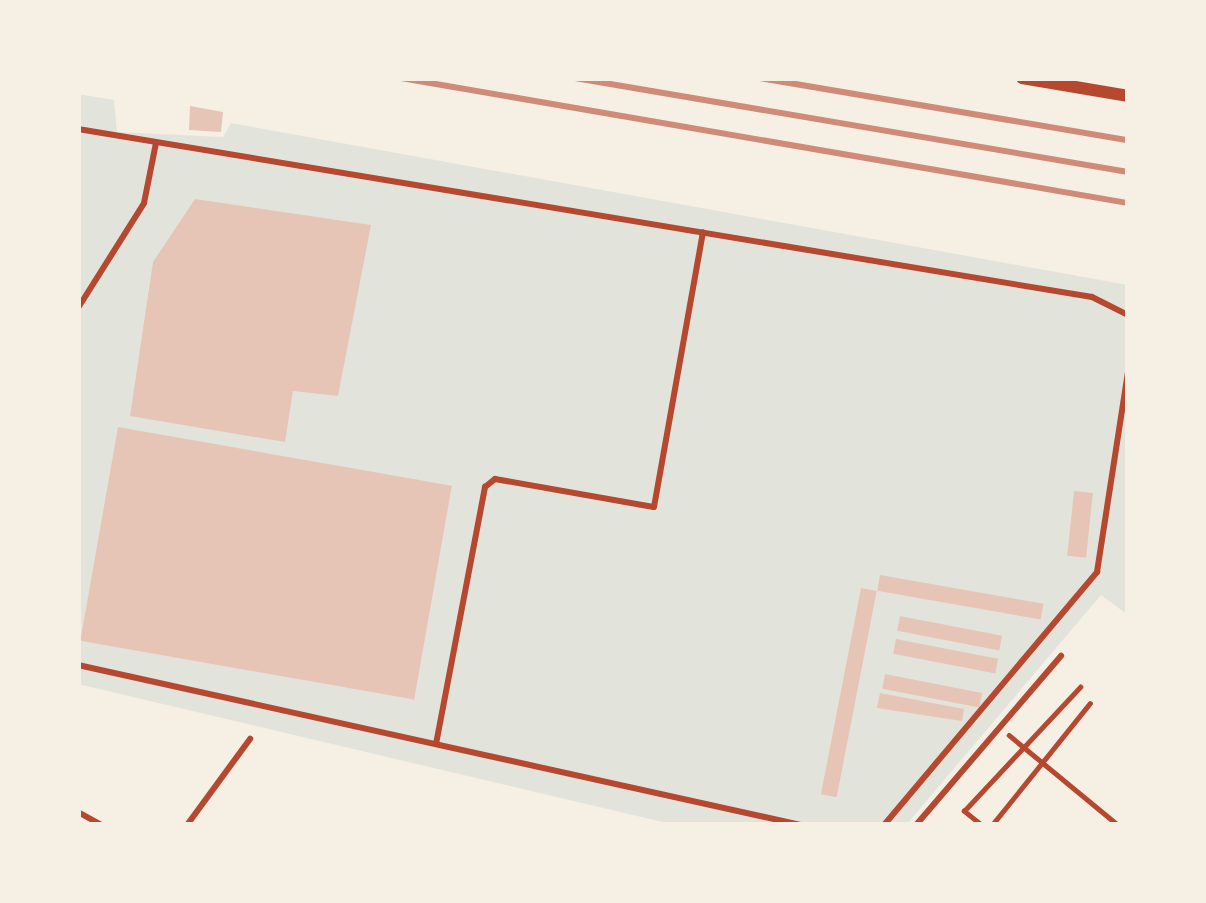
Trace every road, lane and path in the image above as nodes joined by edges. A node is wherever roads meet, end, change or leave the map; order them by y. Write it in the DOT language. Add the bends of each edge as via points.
graph roads {
  1 [pos="1022,78"];
  2 [pos="1128,96"];
  3 [pos="78,129"];
  4 [pos="155,143"];
  5 [pos="704,231"];
  6 [pos="78,308"];
  7 [pos="1128,315"];
  8 [pos="1128,371"];
  9 [pos="1061,656"];
  10 [pos="78,665"];
  11 [pos="1080,687"];
  12 [pos="1090,704"];
  13 [pos="1000,728"];
  14 [pos="250,739"];
  15 [pos="436,744"];
  16 [pos="1027,750"];
  17 [pos="1042,762"];
  18 [pos="78,812"];
  19 [pos="101,825"];
  20 [pos="187,825"];
  21 [pos="801,825"];
  22 [pos="884,825"];
  23 [pos="916,825"];
  24 [pos="981,825"];
  25 [pos="992,825"];
  26 [pos="1118,825"];
  1 -- 2 [label="street"];
  3 -- 4 [label="lane"];
  4 -- 5 [label="lane"];
  4 -- 6 [label="lane" via="144,203"];
  5 -- 7 [label="lane" via="1092,297"];
  5 -- 15 [label="lane" via="654,507 495,479 484,488"];
  8 -- 22 [label="lane" via="1097,572"];
  9 -- 13 [label="lane"];
  10 -- 15 [label="lane"];
  11 -- 16 [label="path"];
  12 -- 17 [label="path"];
  13 -- 16 [label="path"];
  13 -- 23 [label="lane"];
  14 -- 20 [label="lane"];
  15 -- 21 [label="lane"];
  16 -- 17 [label="path"];
  16 -- 24 [label="path" via="1005,759 964,811"];
  17 -- 25 [label="path"];
  17 -- 26 [label="path"];
  18 -- 19 [label="lane"];
}
